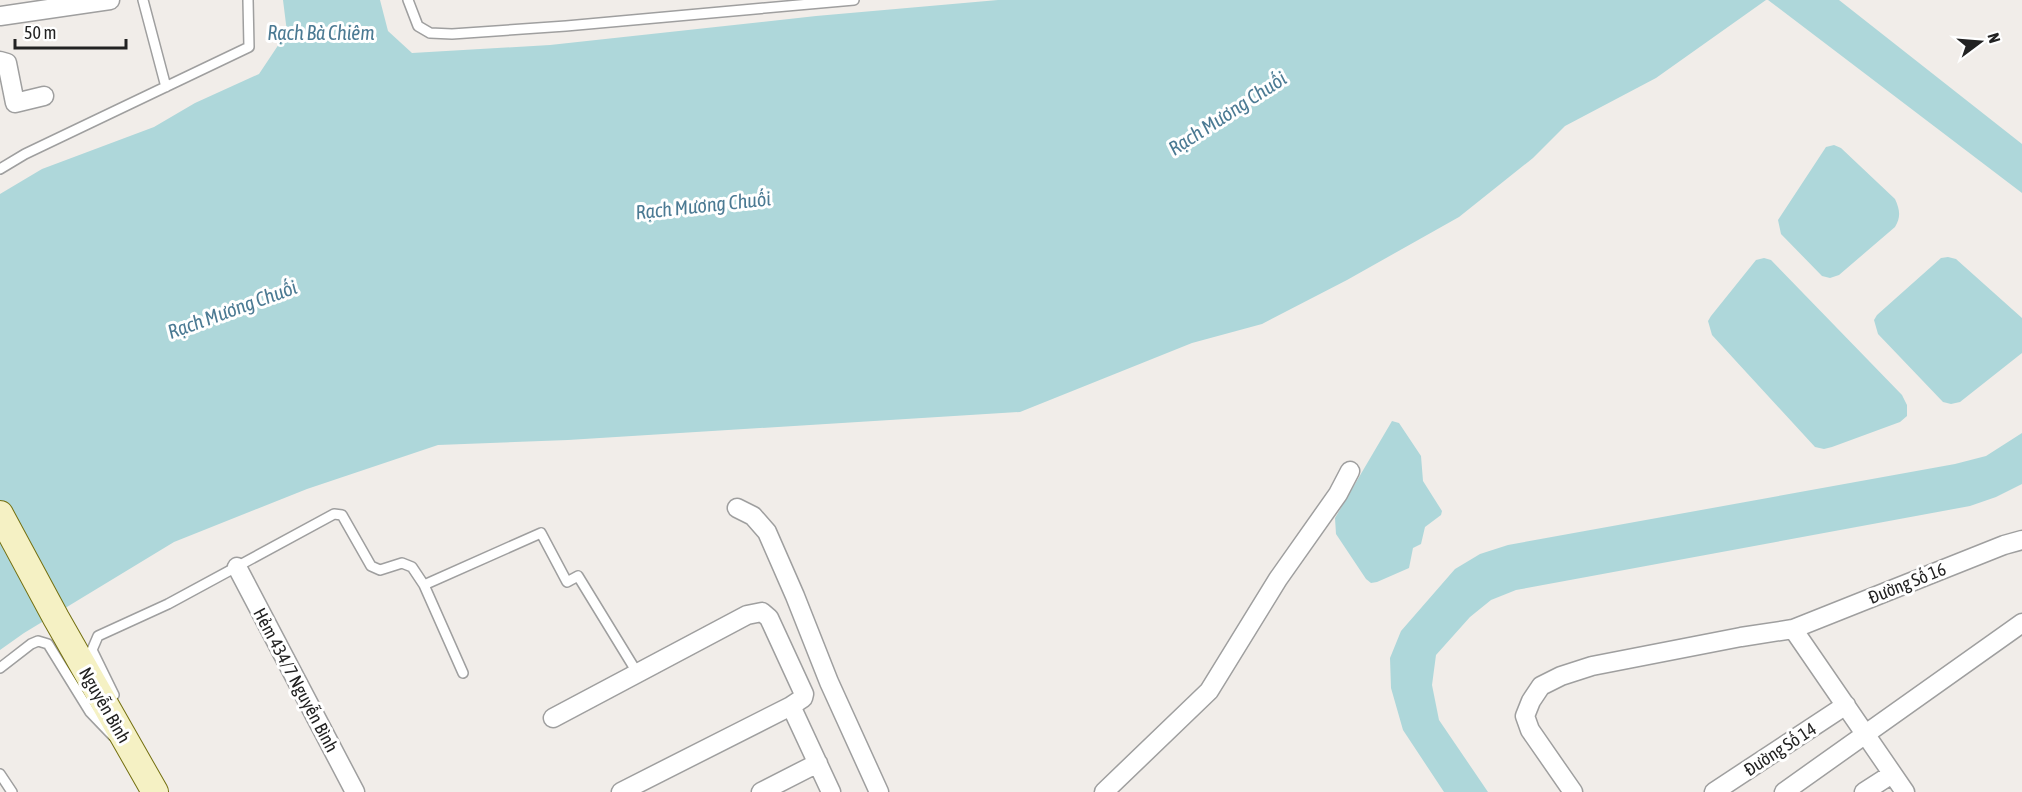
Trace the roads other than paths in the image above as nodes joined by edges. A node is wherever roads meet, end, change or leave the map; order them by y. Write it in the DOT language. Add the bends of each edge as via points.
graph roads {
  1 [pos="110,0"];
  2 [pos="142,0"];
  3 [pos="248,0"];
  4 [pos="408,0"];
  5 [pos="854,0"];
  6 [pos="0,16"];
  7 [pos="0,61"];
  8 [pos="166,87"];
  9 [pos="44,96"];
  10 [pos="0,169"];
  11 [pos="1350,471"];
  12 [pos="737,508"];
  13 [pos="0,514"];
  14 [pos="2022,540"];
  15 [pos="237,567"];
  16 [pos="424,585"];
  17 [pos="2022,623"];
  18 [pos="1793,629"];
  19 [pos="0,668"];
  20 [pos="463,673"];
  21 [pos="638,674"];
  22 [pos="117,701"];
  23 [pos="1846,705"];
  24 [pos="791,706"];
  25 [pos="553,718"];
  26 [pos="127,733"];
  27 [pos="1866,735"];
  28 [pos="818,763"];
  29 [pos="0,774"];
  30 [pos="1892,774"];
  31 [pos="12,792"];
  32 [pos="155,792"];
  33 [pos="355,792"];
  34 [pos="621,792"];
  35 [pos="761,792"];
  36 [pos="831,792"];
  37 [pos="879,792"];
  38 [pos="1104,792"];
  39 [pos="1573,792"];
  40 [pos="1713,792"];
  41 [pos="1784,792"];
  42 [pos="1864,792"];
  43 [pos="1905,792"];
  1 -- 6 [label="street"];
  2 -- 8 [label="lane"];
  3 -- 8 [label="lane" via="249,46"];
  4 -- 5 [label="lane" via="418,26 430,33 452,34"];
  7 -- 9 [label="street" via="7,63 15,104"];
  8 -- 10 [label="lane"];
  11 -- 38 [label="street" via="1209,692"];
  12 -- 37 [label="street" via="753,516 767,532 828,682"];
  13 -- 26 [label="main road, Nguyễn Bình" via="56,618"];
  14 -- 18 [label="street, Đường Số 16"];
  15 -- 16 [label="lane" via="334,514 342,515 371,566 380,570 402,563 412,567"];
  15 -- 22 [label="lane" via="98,636 92,650"];
  15 -- 33 [label="street, Hẻm 434/7 Nguyễn Bình"];
  16 -- 20 [label="lane"];
  16 -- 21 [label="lane" via="541,533 567,582 578,576"];
  17 -- 27 [label="street"];
  18 -- 23 [label="street"];
  18 -- 39 [label="street, Đường Số 16" via="1592,666 1541,686 1525,716 1530,730"];
  19 -- 26 [label="lane" via="31,644 48,644 90,712 108,733"];
  21 -- 24 [label="street" via="747,615 762,612 769,618 804,694"];
  21 -- 25 [label="street"];
  23 -- 27 [label="street"];
  23 -- 40 [label="street, Đường Số 14"];
  24 -- 28 [label="street"];
  24 -- 34 [label="street"];
  26 -- 32 [label="main road, Nguyễn Bình"];
  27 -- 30 [label="street"];
  27 -- 41 [label="street"];
  28 -- 35 [label="street"];
  28 -- 36 [label="street"];
  29 -- 31 [label="lane"];
  30 -- 42 [label="street"];
  30 -- 43 [label="street"];
}
